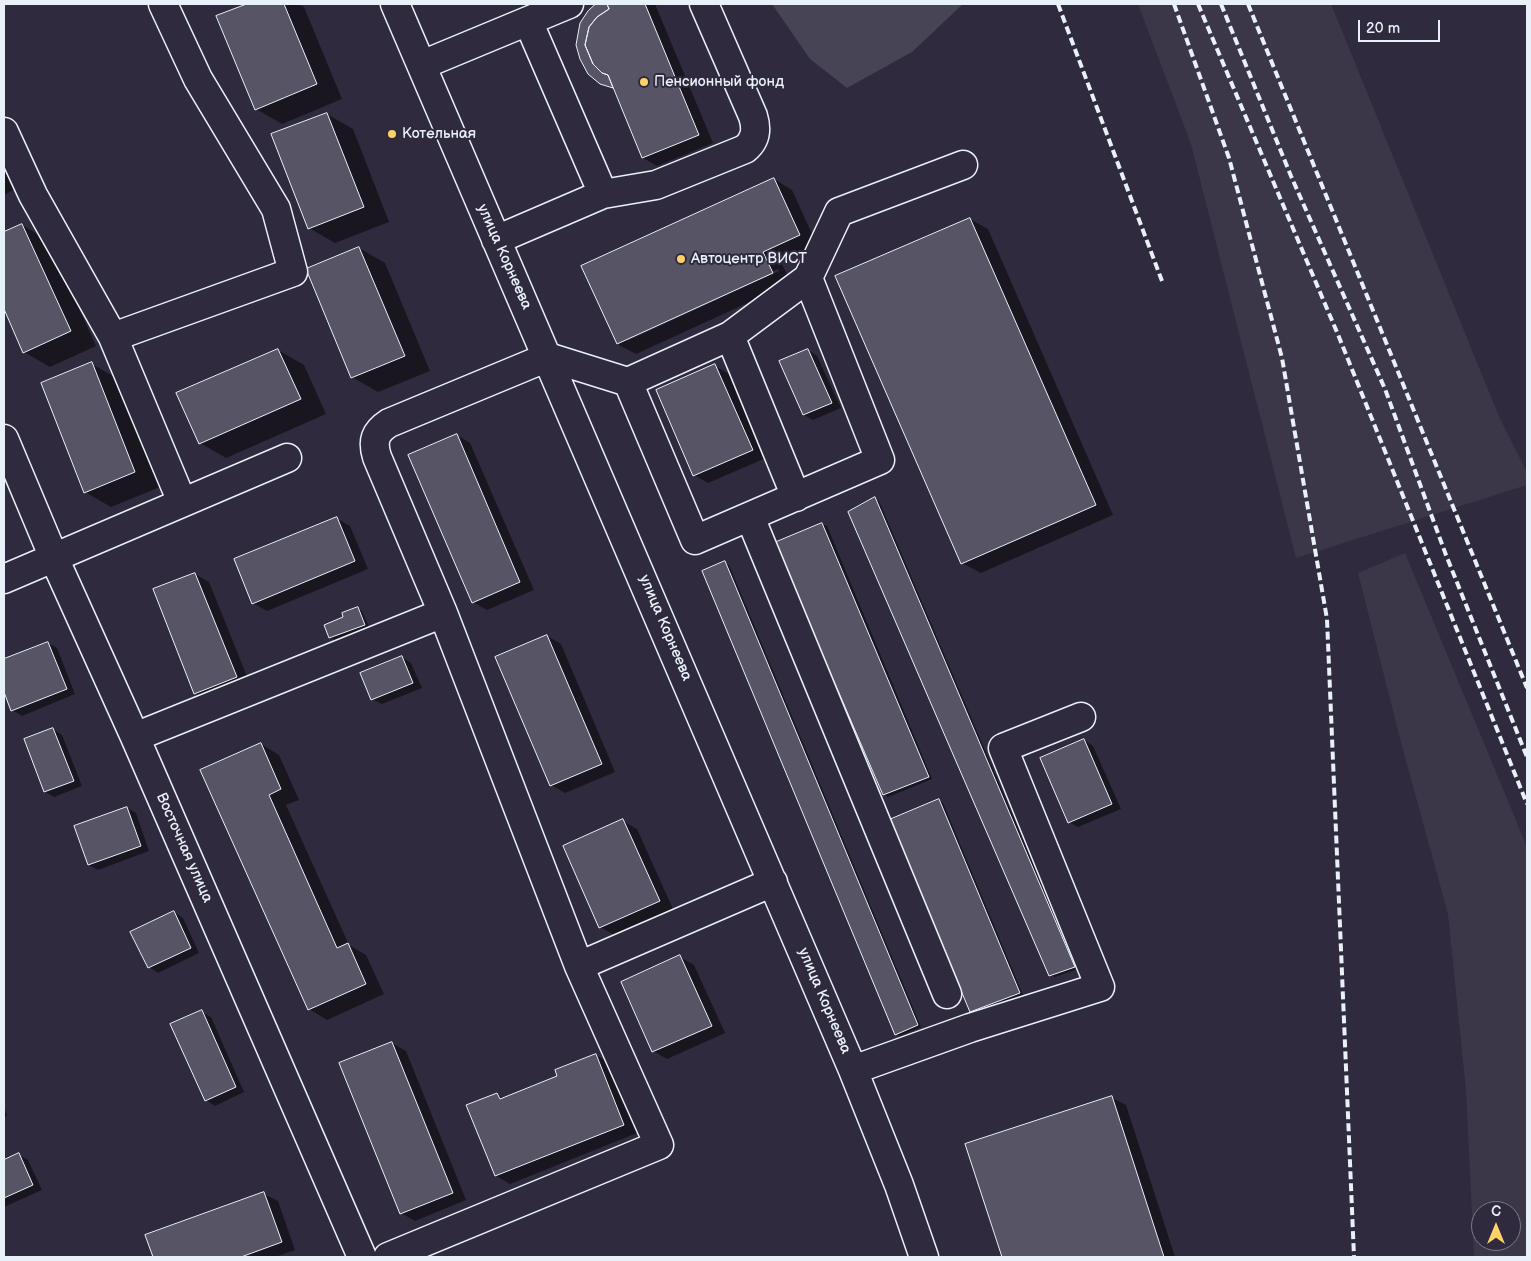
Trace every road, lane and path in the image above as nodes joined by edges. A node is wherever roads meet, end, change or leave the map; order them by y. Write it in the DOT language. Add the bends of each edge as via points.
graph roads {
  1 [pos="162,4"];
  2 [pos="395,4"];
  3 [pos="569,4"];
  4 [pos="704,4"];
  5 [pos="528,21"];
  6 [pos="422,65"];
  7 [pos="4,132"];
  8 [pos="963,165"];
  9 [pos="603,194"];
  10 [pos="496,240"];
  11 [pos="808,278"];
  12 [pos="730,336"];
  13 [pos="113,337"];
  14 [pos="548,357"];
  15 [pos="628,382"];
  16 [pos="4,439"];
  17 [pos="287,458"];
  18 [pos="796,497"];
  19 [pos="182,502"];
  20 [pos="750,516"];
  21 [pos="54,558"];
  22 [pos="4,579"];
  23 [pos="442,612"];
  24 [pos="1081,717"];
  25 [pos="135,737"];
  26 [pos="773,882"];
  27 [pos="579,966"];
  28 [pos="947,994"];
  29 [pos="854,1070"];
  30 [pos="362,1257"];
  31 [pos="388,1257"];
  32 [pos="924,1257"];
  1 -- 13 [label="street" via="198,79 276,209 293,272"];
  2 -- 6 [label="street, улица Корнеева"];
  3 -- 5 [label="street"];
  4 -- 9 [label="street" via="753,116 754,138 745,149 656,185"];
  5 -- 6 [label="street"];
  5 -- 9 [label="street"];
  6 -- 10 [label="street, улица Корнеева"];
  7 -- 13 [label="street" via="46,219"];
  8 -- 11 [label="street" via="839,212"];
  9 -- 10 [label="street"];
  10 -- 14 [label="street, улица Корнеева"];
  11 -- 12 [label="street"];
  11 -- 18 [label="street" via="880,460"];
  12 -- 15 [label="street"];
  12 -- 18 [label="street"];
  13 -- 19 [label="street"];
  14 -- 15 [label="street"];
  14 -- 23 [label="street" via="389,423 376,436 377,456"];
  14 -- 26 [label="street, улица Корнеева"];
  15 -- 20 [label="street" via="696,540"];
  16 -- 21 [label="street, Восточная улица"];
  17 -- 19 [label="street"];
  18 -- 20 [label="street"];
  19 -- 21 [label="street"];
  20 -- 28 [label="street"];
  21 -- 22 [label="street"];
  21 -- 25 [label="street, Восточная улица"];
  23 -- 25 [label="street"];
  23 -- 27 [label="street"];
  24 -- 29 [label="street" via="1003,748 1100,987 970,1028"];
  25 -- 30 [label="street, Восточная улица"];
  26 -- 27 [label="street"];
  26 -- 29 [label="street, улица Корнеева"];
  27 -- 31 [label="street" via="659,1145"];
  29 -- 32 [label="street, улица Корнеева"];
}
